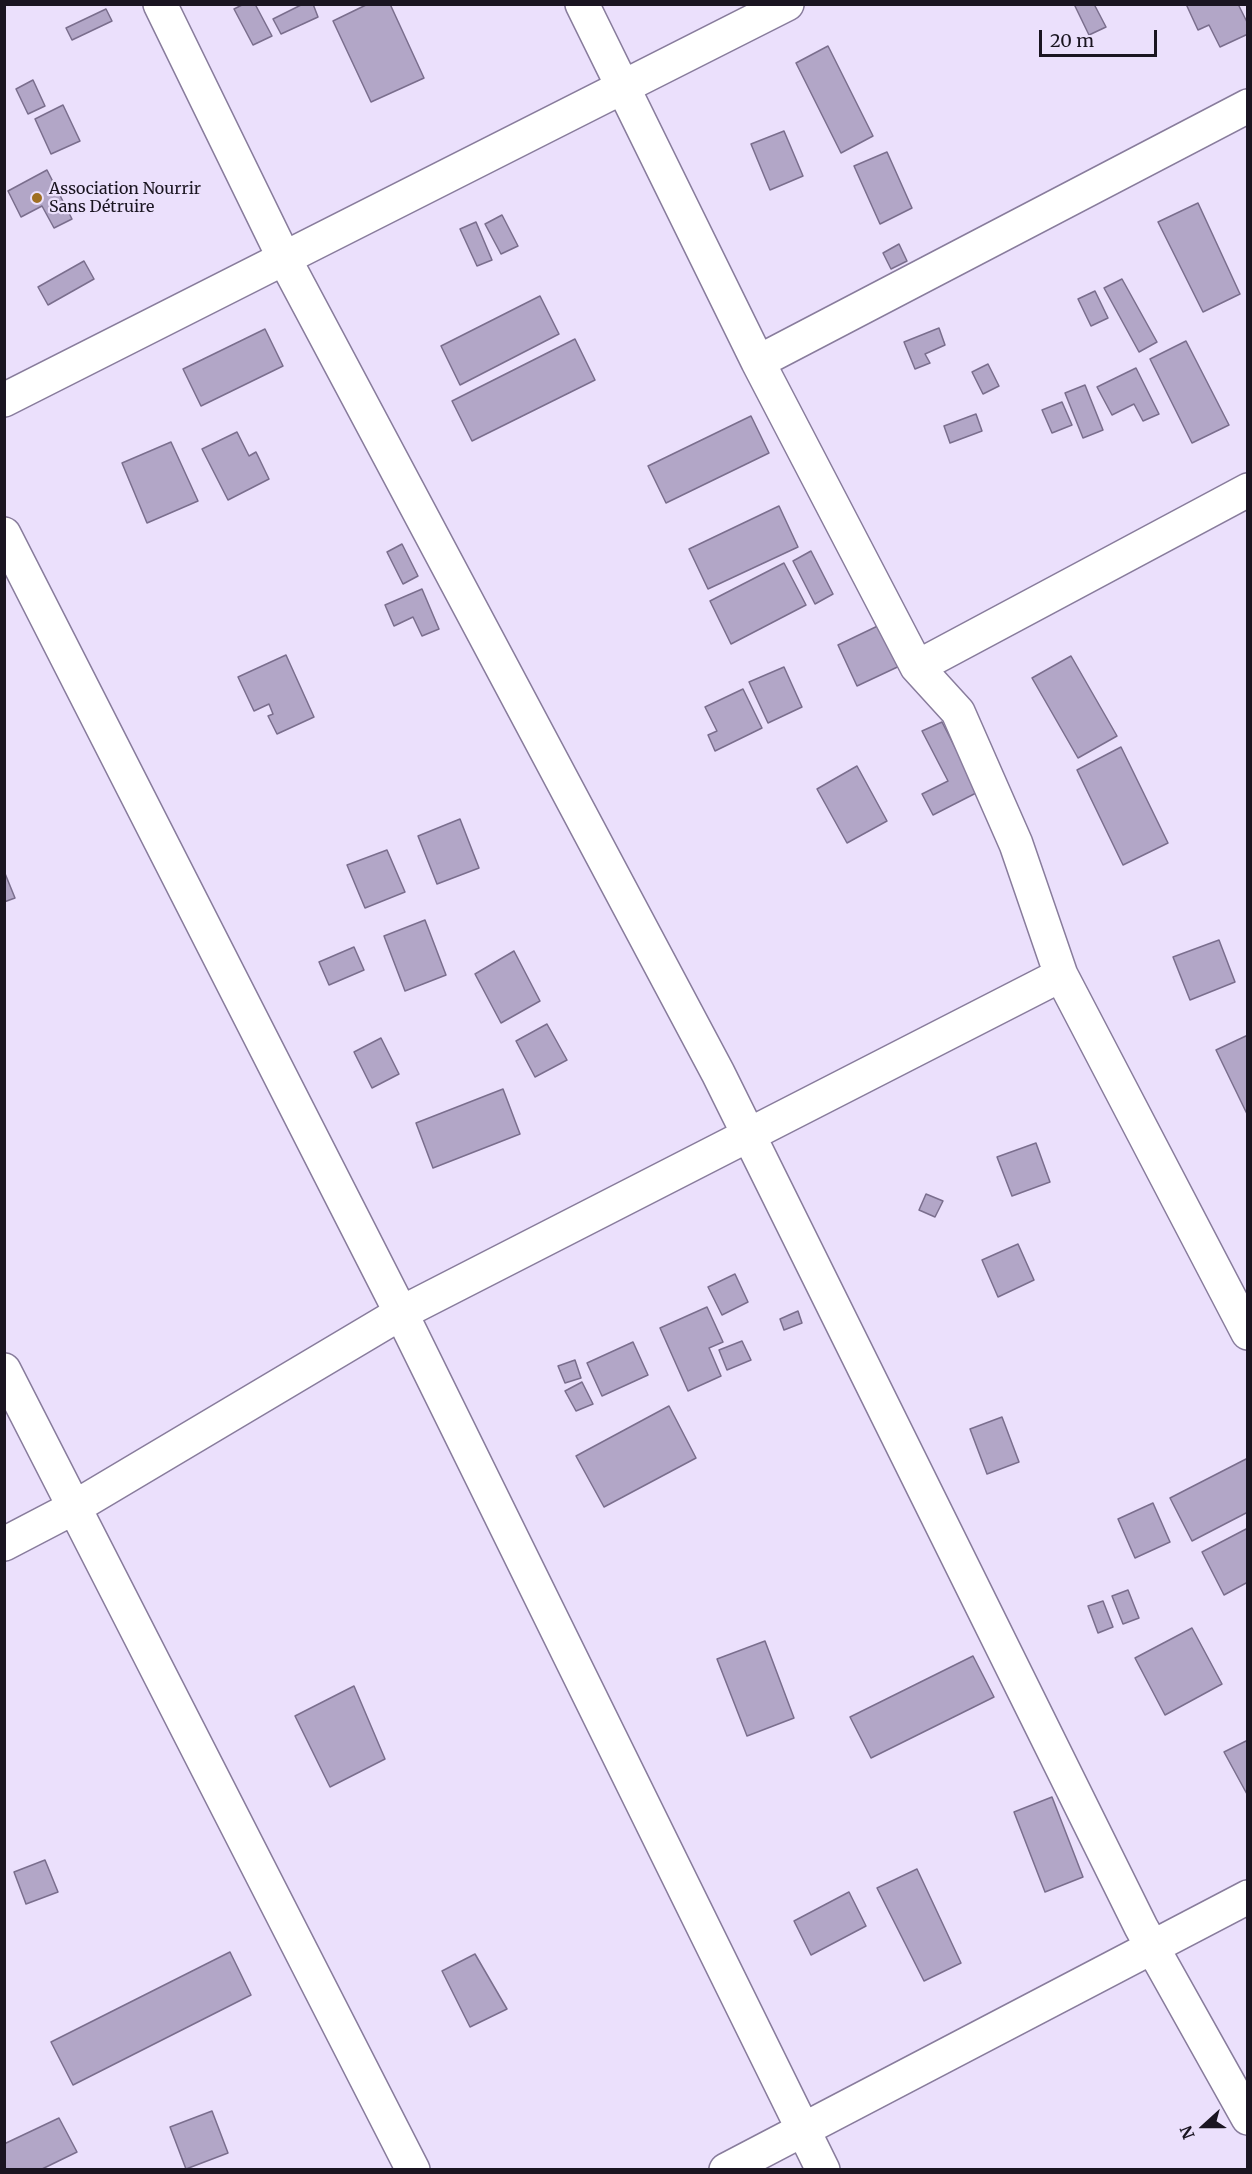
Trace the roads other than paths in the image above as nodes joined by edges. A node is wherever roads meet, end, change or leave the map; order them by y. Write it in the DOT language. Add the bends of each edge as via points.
graph roads {
  1 [pos="160,4"];
  2 [pos="582,4"];
  3 [pos="787,4"];
  4 [pos="622,87"];
  5 [pos="1248,106"];
  6 [pos="284,258"];
  7 [pos="758,362"];
  8 [pos="4,400"];
  9 [pos="1248,490"];
  10 [pos="4,534"];
  11 [pos="917,667"];
  12 [pos="1061,975"];
  13 [pos="749,1135"];
  14 [pos="401,1313"];
  15 [pos="1248,1333"];
  16 [pos="4,1370"];
  17 [pos="75,1507"];
  18 [pos="4,1544"];
  19 [pos="1248,1897"];
  20 [pos="1153,1946"];
  21 [pos="1248,2118"];
  22 [pos="803,2129"];
  23 [pos="413,2169"];
  24 [pos="726,2169"];
  25 [pos="823,2169"];
  1 -- 6 [label="street"];
  2 -- 4 [label="street"];
  3 -- 4 [label="street"];
  4 -- 6 [label="street"];
  4 -- 7 [label="street"];
  5 -- 7 [label="street"];
  6 -- 8 [label="street"];
  6 -- 13 [label="street"];
  7 -- 11 [label="street"];
  9 -- 11 [label="street"];
  10 -- 14 [label="street"];
  11 -- 12 [label="street" via="958,712 1016,844"];
  12 -- 13 [label="street"];
  12 -- 15 [label="street"];
  13 -- 14 [label="street"];
  13 -- 20 [label="street"];
  14 -- 17 [label="street"];
  14 -- 22 [label="street"];
  16 -- 17 [label="street"];
  17 -- 18 [label="street"];
  17 -- 23 [label="street"];
  19 -- 20 [label="street"];
  20 -- 21 [label="street"];
  20 -- 22 [label="street"];
  22 -- 24 [label="street"];
  22 -- 25 [label="street"];
}
